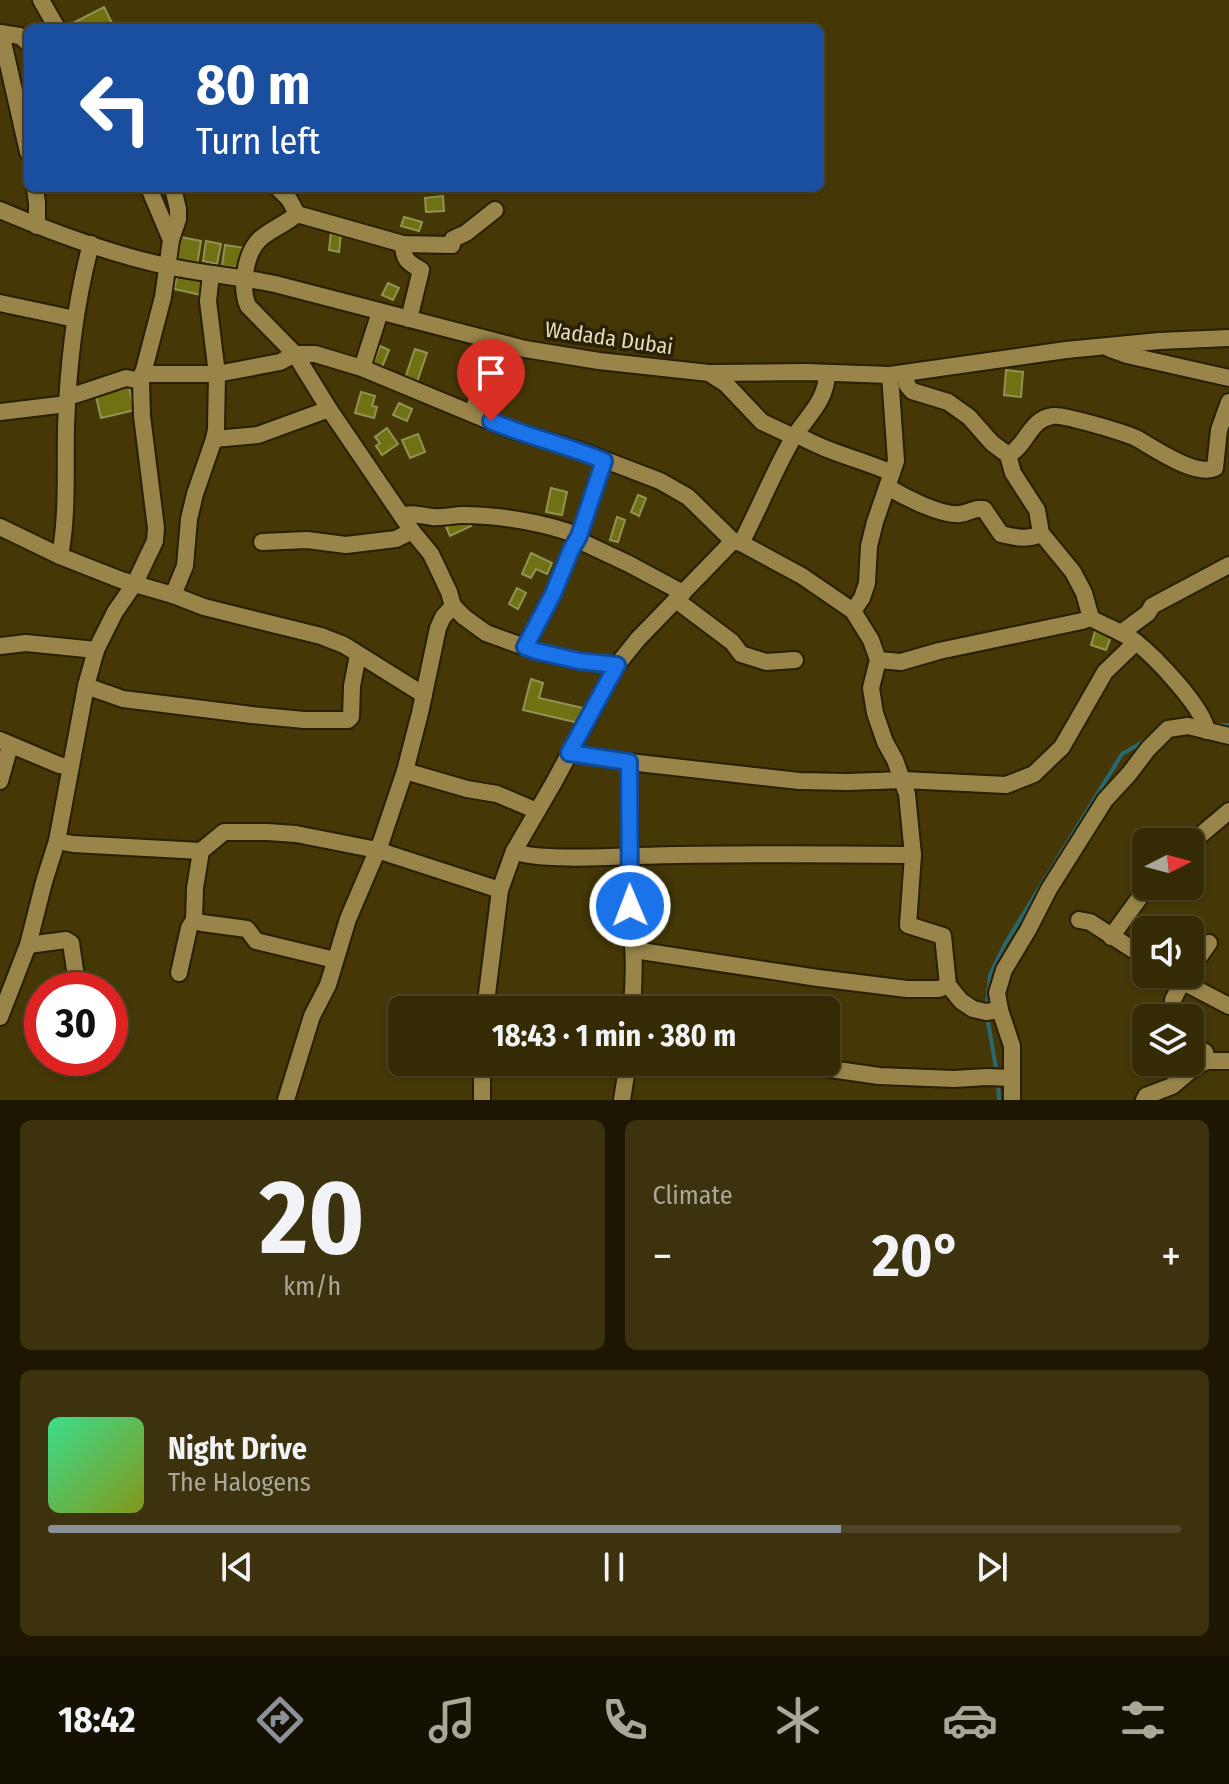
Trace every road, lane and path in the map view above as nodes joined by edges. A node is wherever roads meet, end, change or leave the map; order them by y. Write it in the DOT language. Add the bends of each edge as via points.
graph roads {
  1 [pos="41,0"];
  2 [pos="55,24"];
  3 [pos="0,33"];
  4 [pos="24,40"];
  5 [pos="24,135"];
  6 [pos="36,192"];
  7 [pos="151,192"];
  8 [pos="174,192"];
  9 [pos="282,192"];
  10 [pos="0,210"];
  11 [pos="495,210"];
  12 [pos="297,214"];
  13 [pos="37,226"];
  14 [pos="171,240"];
  15 [pos="91,244"];
  16 [pos="403,244"];
  17 [pos="168,266"];
  18 [pos="211,274"];
  19 [pos="246,278"];
  20 [pos="0,303"];
  21 [pos="380,312"];
  22 [pos="75,319"];
  23 [pos="409,319"];
  24 [pos="1229,338"];
  25 [pos="490,340"];
  26 [pos="1104,346"];
  27 [pos="295,354"];
  28 [pos="362,368"];
  29 [pos="709,373"];
  30 [pos="217,374"];
  31 [pos="827,374"];
  32 [pos="898,374"];
  33 [pos="142,378"];
  34 [pos="1229,378"];
  35 [pos="68,400"];
  36 [pos="1229,402"];
  37 [pos="329,409"];
  38 [pos="0,412"];
  39 [pos="473,414"];
  40 [pos="795,435"];
  41 [pos="214,439"];
  42 [pos="1008,455"];
  43 [pos="604,461"];
  44 [pos="890,480"];
  45 [pos="402,516"];
  46 [pos="0,527"];
  47 [pos="412,531"];
  48 [pos="1041,533"];
  49 [pos="578,538"];
  50 [pos="262,542"];
  51 [pos="737,542"];
  52 [pos="60,556"];
  53 [pos="1229,565"];
  54 [pos="135,583"];
  55 [pos="173,595"];
  56 [pos="679,596"];
  57 [pos="453,606"];
  58 [pos="853,611"];
  59 [pos="1091,618"];
  60 [pos="1121,633"];
  61 [pos="1136,642"];
  62 [pos="0,646"];
  63 [pos="525,647"];
  64 [pos="96,650"];
  65 [pos="358,655"];
  66 [pos="795,660"];
  67 [pos="878,660"];
  68 [pos="617,665"];
  69 [pos="86,686"];
  70 [pos="424,695"];
  71 [pos="1207,731"];
  72 [pos="1229,736"];
  73 [pos="5,743"];
  74 [pos="569,753"];
  75 [pos="629,762"];
  76 [pos="70,767"];
  77 [pos="405,771"];
  78 [pos="903,780"];
  79 [pos="0,781"];
  80 [pos="537,811"];
  81 [pos="1229,811"];
  82 [pos="1204,832"];
  83 [pos="57,841"];
  84 [pos="377,850"];
  85 [pos="201,851"];
  86 [pos="514,851"];
  87 [pos="913,855"];
  88 [pos="628,857"];
  89 [pos="500,890"];
  90 [pos="1138,900"];
  91 [pos="194,920"];
  92 [pos="1079,920"];
  93 [pos="1111,937"];
  94 [pos="1209,943"];
  95 [pos="28,945"];
  96 [pos="634,950"];
  97 [pos="1132,950"];
  98 [pos="1204,950"];
  99 [pos="335,960"];
  100 [pos="75,972"];
  101 [pos="179,973"];
  102 [pos="948,985"];
  103 [pos="1202,988"];
  104 [pos="487,996"];
  105 [pos="632,996"];
  106 [pos="1229,1006"];
  107 [pos="1000,1010"];
  108 [pos="0,1017"];
  109 [pos="1204,1051"];
  110 [pos="1207,1061"];
  111 [pos="1229,1061"];
  112 [pos="840,1070"];
  113 [pos="482,1076"];
  114 [pos="626,1076"];
  115 [pos="1011,1078"];
  116 [pos="286,1100"];
  117 [pos="482,1100"];
  118 [pos="622,1100"];
  119 [pos="1012,1100"];
  120 [pos="1144,1100"];
  1 -- 2 [label="street"];
  3 -- 4 [label="street"];
  3 -- 5 [label="street"];
  6 -- 13 [label="street"];
  7 -- 14 [label="street"];
  8 -- 14 [label="street" via="178,219"];
  9 -- 12 [label="street"];
  10 -- 13 [label="street, Wadada Dubai"];
  11 -- 16 [label="street" via="453,239 452,245"];
  12 -- 16 [label="street"];
  12 -- 19 [label="street" via="259,240 251,251"];
  13 -- 15 [label="street, Wadada Dubai"];
  14 -- 17 [label="street"];
  15 -- 17 [label="street, Wadada Dubai"];
  15 -- 22 [label="street"];
  16 -- 23 [label="street" via="406,260 421,270"];
  17 -- 18 [label="street, Wadada Dubai"];
  17 -- 33 [label="street"];
  18 -- 19 [label="street, Wadada Dubai"];
  18 -- 30 [label="street" via="208,301"];
  19 -- 21 [label="street, Wadada Dubai"];
  19 -- 27 [label="street" via="248,306"];
  20 -- 22 [label="street"];
  21 -- 23 [label="street, Wadada Dubai"];
  21 -- 28 [label="street"];
  22 -- 35 [label="street"];
  23 -- 25 [label="street, Wadada Dubai"];
  24 -- 26 [label="street, Wadada Dubai"];
  25 -- 29 [label="street, Wadada Dubai" via="599,361"];
  25 -- 39 [label="street"];
  26 -- 32 [label="street, Wadada Dubai"];
  26 -- 34 [label="street"];
  27 -- 28 [label="street" via="315,354"];
  27 -- 30 [label="street" via="280,362"];
  27 -- 37 [label="street"];
  28 -- 39 [label="street"];
  29 -- 31 [label="street, Wadada Dubai"];
  29 -- 40 [label="street" via="762,422"];
  30 -- 33 [label="street"];
  30 -- 41 [label="street"];
  31 -- 32 [label="street, Wadada Dubai"];
  31 -- 40 [label="street" via="819,404"];
  32 -- 42 [label="street" via="912,391 948,402 969,417"];
  32 -- 44 [label="street" via="896,461"];
  33 -- 35 [label="street" via="126,378"];
  33 -- 54 [label="street" via="156,528"];
  35 -- 38 [label="street"];
  35 -- 52 [label="street"];
  36 -- 42 [label="street" via="1215,468 1207,471 1138,439 1064,416 1039,420"];
  37 -- 41 [label="street" via="258,435"];
  37 -- 45 [label="street"];
  39 -- 43 [label="street"];
  40 -- 44 [label="street" via="871,464"];
  40 -- 51 [label="street"];
  41 -- 55 [label="street" via="195,494 185,566"];
  42 -- 48 [label="street" via="1037,510"];
  43 -- 49 [label="street"];
  43 -- 51 [label="street" via="688,497"];
  44 -- 48 [label="street" via="944,512 984,509 1001,534 1027,538"];
  44 -- 58 [label="street" via="869,546 867,583"];
  45 -- 47 [label="street"];
  45 -- 49 [label="street" via="511,519"];
  46 -- 52 [label="street"];
  47 -- 50 [label="street" via="396,539 346,545"];
  47 -- 57 [label="street" via="431,554"];
  48 -- 59 [label="street" via="1073,572"];
  49 -- 56 [label="street"];
  49 -- 63 [label="street"];
  51 -- 56 [label="street"];
  51 -- 58 [label="street" via="802,576"];
  52 -- 54 [label="street"];
  53 -- 60 [label="street" via="1152,606"];
  54 -- 55 [label="street"];
  54 -- 64 [label="street"];
  55 -- 65 [label="street" via="321,636"];
  56 -- 66 [label="street" via="741,654 766,662"];
  56 -- 68 [label="street"];
  57 -- 63 [label="street" via="486,633"];
  57 -- 70 [label="street" via="438,628"];
  58 -- 67 [label="street"];
  59 -- 60 [label="street"];
  59 -- 67 [label="street" via="901,662"];
  60 -- 61 [label="street"];
  61 -- 71 [label="street" via="1184,691"];
  61 -- 78 [label="street" via="1105,672 1062,747 1034,774 1006,785"];
  62 -- 64 [label="street" via="26,643"];
  63 -- 68 [label="street"];
  64 -- 69 [label="street"];
  65 -- 69 [label="street" via="348,720 304,720 123,699"];
  65 -- 70 [label="street"];
  67 -- 78 [label="street" via="871,688 875,713"];
  68 -- 74 [label="street"];
  69 -- 76 [label="street"];
  70 -- 77 [label="street"];
  71 -- 72 [label="street"];
  71 -- 107 [label="street" via="1188,726 1168,729 1105,800 1004,970 997,993"];
  73 -- 76 [label="street"];
  73 -- 79 [label="street"];
  74 -- 75 [label="street"];
  74 -- 80 [label="street"];
  75 -- 78 [label="street" via="799,781"];
  75 -- 88 [label="street"];
  76 -- 83 [label="street"];
  77 -- 80 [label="street" via="497,794"];
  77 -- 84 [label="street"];
  78 -- 87 [label="street"];
  80 -- 86 [label="street"];
  81 -- 82 [label="street"];
  83 -- 85 [label="street"];
  83 -- 95 [label="street"];
  84 -- 85 [label="street" via="328,839 224,832"];
  84 -- 89 [label="street"];
  84 -- 99 [label="street"];
  85 -- 91 [label="street"];
  86 -- 88 [label="street"];
  86 -- 89 [label="street"];
  87 -- 88 [label="street"];
  87 -- 102 [label="street" via="908,925 943,936"];
  88 -- 96 [label="street"];
  89 -- 104 [label="street"];
  90 -- 93 [label="street"];
  91 -- 99 [label="street" via="247,929 256,941"];
  91 -- 101 [label="street"];
  92 -- 93 [label="street"];
  93 -- 97 [label="street"];
  94 -- 98 [label="street"];
  95 -- 100 [label="street" via="66,940"];
  95 -- 108 [label="street"];
  96 -- 102 [label="street" via="907,989"];
  96 -- 105 [label="street"];
  99 -- 116 [label="street"];
  102 -- 107 [label="street" via="973,1009"];
  103 -- 106 [label="street"];
  107 -- 115 [label="street" via="1012,1046"];
  109 -- 110 [label="street"];
  110 -- 111 [label="street"];
  110 -- 120 [label="street"];
  112 -- 115 [label="street"];
  113 -- 117 [label="street"];
  114 -- 118 [label="street"];
  115 -- 119 [label="street"];
}
